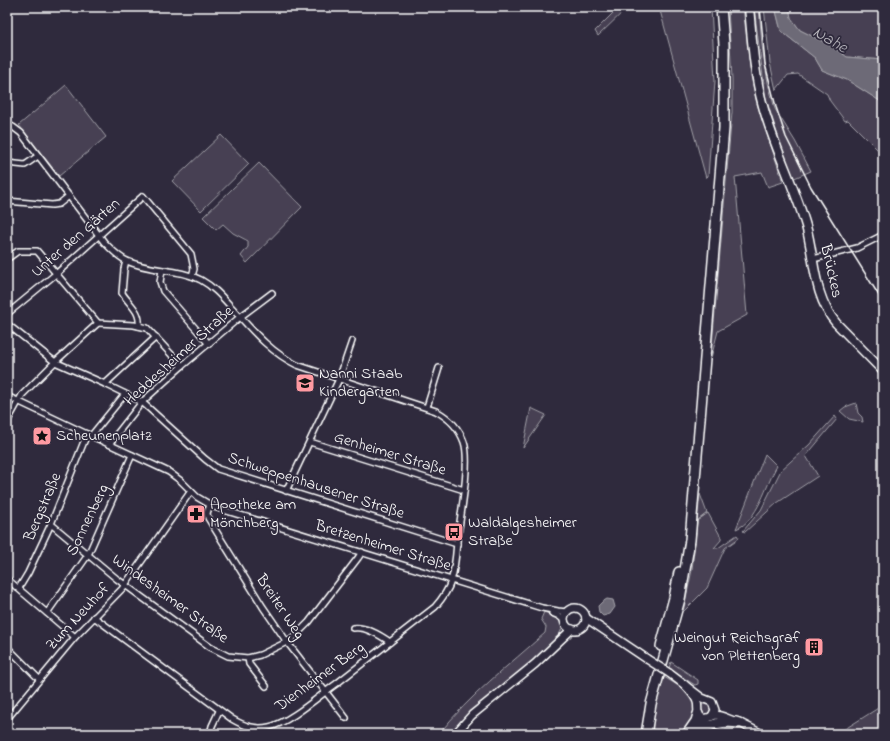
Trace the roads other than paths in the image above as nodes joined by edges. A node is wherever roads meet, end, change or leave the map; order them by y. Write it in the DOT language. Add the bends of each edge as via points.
graph roads {
  1 [pos="715,7"];
  2 [pos="721,7"];
  3 [pos="749,7"];
  4 [pos="7,124"];
  5 [pos="38,156"];
  6 [pos="7,163"];
  7 [pos="69,196"];
  8 [pos="7,201"];
  9 [pos="883,235"];
  10 [pos="99,236"];
  11 [pos="7,259"];
  12 [pos="813,259"];
  13 [pos="126,261"];
  14 [pos="162,270"];
  15 [pos="57,273"];
  16 [pos="192,276"];
  17 [pos="272,293"];
  18 [pos="7,314"];
  19 [pos="240,317"];
  20 [pos="98,323"];
  21 [pos="7,324"];
  22 [pos="139,326"];
  23 [pos="156,337"];
  24 [pos="352,341"];
  25 [pos="209,344"];
  26 [pos="55,362"];
  27 [pos="182,366"];
  28 [pos="439,368"];
  29 [pos="883,371"];
  30 [pos="339,379"];
  31 [pos="105,384"];
  32 [pos="125,394"];
  33 [pos="7,396"];
  34 [pos="18,401"];
  35 [pos="142,402"];
  36 [pos="427,407"];
  37 [pos="7,422"];
  38 [pos="89,435"];
  39 [pos="310,442"];
  40 [pos="109,444"];
  41 [pos="132,455"];
  42 [pos="464,490"];
  43 [pos="191,491"];
  44 [pos="286,491"];
  45 [pos="210,505"];
  46 [pos="51,524"];
  47 [pos="457,544"];
  48 [pos="362,552"];
  49 [pos="88,555"];
  50 [pos="7,579"];
  51 [pos="452,581"];
  52 [pos="126,585"];
  53 [pos="19,588"];
  54 [pos="542,608"];
  55 [pos="567,612"];
  56 [pos="47,613"];
  57 [pos="94,617"];
  58 [pos="586,618"];
  59 [pos="565,623"];
  60 [pos="583,626"];
  61 [pos="352,628"];
  62 [pos="572,629"];
  63 [pos="602,630"];
  64 [pos="74,637"];
  65 [pos="287,642"];
  66 [pos="390,642"];
  67 [pos="7,647"];
  68 [pos="551,649"];
  69 [pos="248,658"];
  70 [pos="39,680"];
  71 [pos="684,684"];
  72 [pos="266,686"];
  73 [pos="326,692"];
  74 [pos="705,700"];
  75 [pos="715,708"];
  76 [pos="219,711"];
  77 [pos="703,714"];
  78 [pos="346,718"];
  79 [pos="648,718"];
  80 [pos="7,719"];
  81 [pos="739,722"];
  82 [pos="210,734"];
  83 [pos="455,734"];
  84 [pos="640,734"];
  85 [pos="646,734"];
  86 [pos="651,734"];
  87 [pos="688,734"];
  88 [pos="693,734"];
  89 [pos="697,734"];
  90 [pos="762,734"];
  1 -- 84 [label="highway" via="719,103 684,539 674,598 646,700"];
  2 -- 79 [label="highway" via="725,58 724,128 690,540 680,599"];
  3 -- 12 [label="main road, Brückes" via="754,65 763,107 798,204"];
  4 -- 5 [label="street" via="21,134"];
  5 -- 6 [label="street" via="25,165"];
  5 -- 7 [label="street"];
  7 -- 8 [label="street" via="59,204 52,205"];
  7 -- 10 [label="street"];
  9 -- 12 [label="street" via="857,248"];
  10 -- 13 [label="street"];
  10 -- 15 [label="street, Unter den Gärten"];
  10 -- 16 [label="street, Unter den Gärten" via="143,196 191,254 194,269"];
  11 -- 15 [label="street" via="18,250 37,251"];
  12 -- 29 [label="main road, Brückes" via="822,301 831,318"];
  13 -- 14 [label="street"];
  13 -- 22 [label="street" via="122,293 137,313"];
  14 -- 16 [label="street"];
  14 -- 25 [label="street" via="160,282 163,291"];
  15 -- 18 [label="street, Unter den Gärten"];
  15 -- 20 [label="street"];
  16 -- 19 [label="street" via="213,289"];
  17 -- 19 [label="street, Heddesheimer Straße"];
  19 -- 25 [label="street, Heddesheimer Straße"];
  19 -- 30 [label="street" via="281,356 302,367"];
  20 -- 22 [label="street"];
  20 -- 26 [label="street"];
  21 -- 26 [label="street, Schweppenhausener Straße"];
  22 -- 23 [label="street" via="149,330"];
  23 -- 27 [label="street"];
  23 -- 31 [label="street"];
  24 -- 30 [label="street"];
  25 -- 27 [label="street, Heddesheimer Straße"];
  26 -- 31 [label="street, Schweppenhausener Straße"];
  26 -- 34 [label="street"];
  27 -- 35 [label="street, Heddesheimer Straße"];
  28 -- 36 [label="street"];
  30 -- 36 [label="street"];
  30 -- 39 [label="street"];
  31 -- 32 [label="street, Schweppenhausener Straße"];
  32 -- 35 [label="street, Schweppenhausener Straße"];
  32 -- 38 [label="street, Bergstraße"];
  33 -- 34 [label="street, Bretzenheimer Straße"];
  34 -- 37 [label="street"];
  34 -- 38 [label="street, Bretzenheimer Straße"];
  35 -- 40 [label="street, Heddesheimer Straße"];
  35 -- 44 [label="street, Schweppenhausener Straße" via="213,466 224,472"];
  36 -- 42 [label="street" via="450,420 464,442"];
  38 -- 40 [label="street, Bretzenheimer Straße"];
  38 -- 46 [label="street, Bergstraße"];
  39 -- 42 [label="street, Genheimer Straße"];
  39 -- 44 [label="street"];
  40 -- 41 [label="street, Bretzenheimer Straße"];
  41 -- 43 [label="street, Bretzenheimer Straße" via="169,472"];
  41 -- 49 [label="street, Sonnenberg"];
  42 -- 47 [label="street"];
  43 -- 45 [label="street, Bretzenheimer Straße"];
  43 -- 52 [label="street, Zum Neuhof"];
  44 -- 47 [label="street, Schweppenhausener Straße"];
  45 -- 48 [label="street, Bretzenheimer Straße"];
  45 -- 65 [label="street, Breiter Weg" via="208,518"];
  46 -- 49 [label="street, Windesheimer Straße"];
  46 -- 53 [label="street, Bergstraße"];
  47 -- 51 [label="street"];
  48 -- 51 [label="street, Bretzenheimer Straße"];
  48 -- 65 [label="street, Windesheimer Straße" via="309,622"];
  49 -- 52 [label="street, Windesheimer Straße"];
  49 -- 56 [label="street, Sonnenberg"];
  50 -- 53 [label="street"];
  51 -- 54 [label="street, Bretzenheimer Straße"];
  51 -- 66 [label="street, Dienheimer Berg" via="447,593 435,607"];
  52 -- 57 [label="street, Zum Neuhof"];
  52 -- 69 [label="street, Windesheimer Straße" via="215,650 228,656"];
  53 -- 56 [label="street"];
  54 -- 55 [label="street, Bretzenheimer Straße"];
  54 -- 59 [label="street, Bretzenheimer Straße" via="560,616"];
  55 -- 58 [label="street" via="578,608 584,612"];
  55 -- 59 [label="street" via="564,616"];
  56 -- 64 [label="street"];
  57 -- 64 [label="street, Zum Neuhof"];
  57 -- 76 [label="street, Dienheimer Berg"];
  58 -- 60 [label="street"];
  58 -- 63 [label="street"];
  59 -- 62 [label="street"];
  59 -- 68 [label="street" via="561,635"];
  60 -- 62 [label="street"];
  60 -- 63 [label="street"];
  61 -- 66 [label="street, Dienheimer Berg" via="362,628"];
  62 -- 68 [label="street"];
  63 -- 71 [label="street, bridge"];
  64 -- 70 [label="street, Zum Neuhof"];
  65 -- 69 [label="street, Windesheimer Straße"];
  65 -- 73 [label="street, Breiter Weg"];
  66 -- 73 [label="street, Dienheimer Berg"];
  67 -- 70 [label="street"];
  68 -- 83 [label="street" via="472,715"];
  69 -- 72 [label="street" via="249,664"];
  70 -- 80 [label="street, Zum Neuhof"];
  71 -- 74 [label="street"];
  71 -- 77 [label="street"];
  73 -- 76 [label="street, Dienheimer Berg" via="290,718 271,727 245,726"];
  73 -- 78 [label="street, Breiter Weg"];
  74 -- 75 [label="street" via="712,702"];
  74 -- 77 [label="street" via="700,702"];
  75 -- 77 [label="street" via="714,714"];
  75 -- 81 [label="street"];
  76 -- 82 [label="street"];
  77 -- 81 [label="street"];
  77 -- 87 [label="highway"];
  77 -- 88 [label="highway"];
  79 -- 85 [label="highway"];
  79 -- 86 [label="highway"];
  81 -- 89 [label="highway" via="717,723 707,726"];
  81 -- 90 [label="street"];
}
